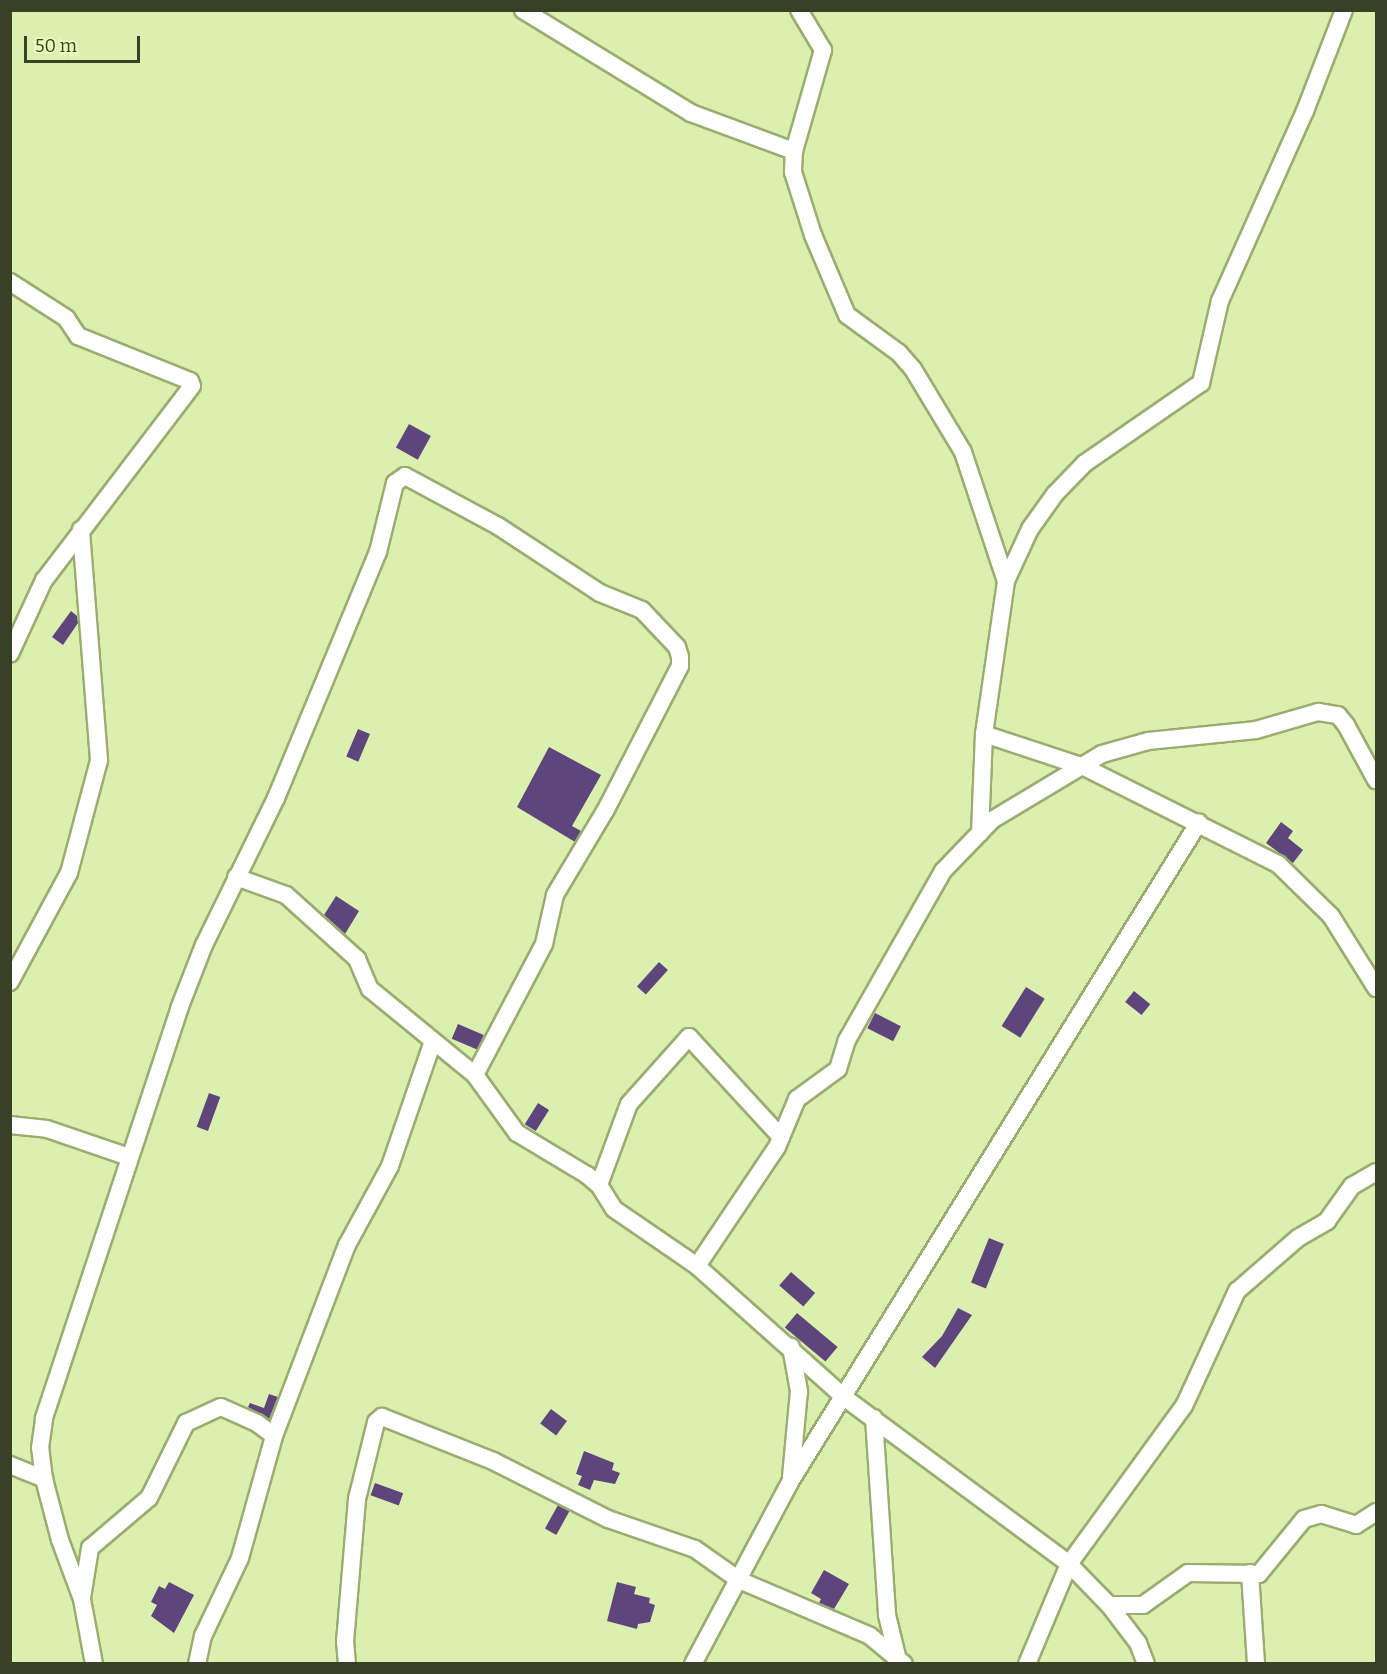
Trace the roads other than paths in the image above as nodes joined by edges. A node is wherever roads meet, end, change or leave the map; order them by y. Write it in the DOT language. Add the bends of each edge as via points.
graph roads {
  1 [pos="523,10"];
  2 [pos="799,10"];
  3 [pos="1344,10"];
  4 [pos="794,150"];
  5 [pos="10,282"];
  6 [pos="81,530"];
  7 [pos="1006,581"];
  8 [pos="10,654"];
  9 [pos="984,734"];
  10 [pos="1084,767"];
  11 [pos="1377,780"];
  12 [pos="1199,822"];
  13 [pos="980,833"];
  14 [pos="236,877"];
  15 [pos="10,982"];
  16 [pos="1377,988"];
  17 [pos="433,1041"];
  18 [pos="475,1076"];
  19 [pos="10,1125"];
  20 [pos="781,1137"];
  21 [pos="129,1157"];
  22 [pos="1377,1172"];
  23 [pos="599,1185"];
  24 [pos="698,1266"];
  25 [pos="791,1347"];
  26 [pos="845,1398"];
  27 [pos="874,1418"];
  28 [pos="274,1436"];
  29 [pos="10,1466"];
  30 [pos="44,1479"];
  31 [pos="790,1482"];
  32 [pos="1377,1512"];
  33 [pos="1068,1564"];
  34 [pos="1250,1573"];
  35 [pos="739,1580"];
  36 [pos="82,1599"];
  37 [pos="1109,1605"];
  38 [pos="900,1662"];
  39 [pos="94,1664"];
  40 [pos="197,1664"];
  41 [pos="347,1664"];
  42 [pos="693,1664"];
  43 [pos="1027,1664"];
  44 [pos="1146,1664"];
  45 [pos="1256,1664"];
  1 -- 4 [label="street" via="691,113"];
  2 -- 4 [label="street" via="823,50"];
  3 -- 7 [label="street" via="1305,111 1220,302 1201,383 1085,463 1055,494 1030,529"];
  4 -- 7 [label="street" via="793,172 813,235 848,315 914,369 963,452"];
  5 -- 6 [label="street" via="66,318 78,336 192,383"];
  6 -- 8 [label="street" via="35,594 28,621"];
  6 -- 15 [label="street" via="99,760 69,873"];
  7 -- 9 [label="street"];
  9 -- 10 [label="street"];
  9 -- 13 [label="street"];
  10 -- 11 [label="street" via="1102,754 1148,741 1256,730 1329,712 1346,725"];
  10 -- 12 [label="street"];
  10 -- 13 [label="street" via="1044,787 992,820"];
  12 -- 16 [label="street" via="1278,864 1307,890 1348,939"];
  12 -- 26 [label="street"];
  13 -- 20 [label="street" via="943,871 846,1040 838,1069 801,1093"];
  14 -- 17 [label="street" via="291,899 357,959 376,996"];
  14 -- 18 [label="street" via="276,798 378,552 399,478 405,476 488,520 600,593 649,615 677,647 680,666 605,811 555,896 544,944"];
  14 -- 21 [label="street" via="178,1009"];
  17 -- 18 [label="street"];
  17 -- 28 [label="street" via="390,1166 347,1245"];
  18 -- 23 [label="street" via="517,1133"];
  19 -- 21 [label="street" via="47,1129"];
  20 -- 23 [label="street" via="688,1037 630,1104"];
  20 -- 24 [label="street"];
  21 -- 30 [label="street" via="44,1418 40,1448"];
  22 -- 33 [label="street" via="1352,1186 1327,1221 1298,1238 1237,1291 1184,1406"];
  23 -- 24 [label="street" via="614,1209"];
  24 -- 25 [label="street"];
  25 -- 26 [label="street"];
  25 -- 31 [label="street" via="799,1391"];
  26 -- 27 [label="street"];
  26 -- 31 [label="street"];
  27 -- 33 [label="street"];
  27 -- 38 [label="street" via="886,1615"];
  28 -- 36 [label="street" via="257,1423 222,1407 186,1423 148,1498 90,1548"];
  28 -- 40 [label="street" via="240,1558 203,1636"];
  29 -- 30 [label="street"];
  30 -- 36 [label="street" via="60,1540"];
  31 -- 35 [label="street"];
  32 -- 34 [label="street" via="1356,1525 1321,1514 1304,1519 1266,1570"];
  33 -- 37 [label="street"];
  33 -- 43 [label="street"];
  34 -- 37 [label="street" via="1188,1573 1143,1605"];
  34 -- 45 [label="street"];
  35 -- 38 [label="street" via="870,1636"];
  35 -- 41 [label="street" via="695,1549 601,1516 493,1461 382,1417 376,1422 357,1498 345,1642"];
  35 -- 42 [label="street"];
  36 -- 39 [label="street"];
  37 -- 44 [label="street" via="1138,1643"];
}
